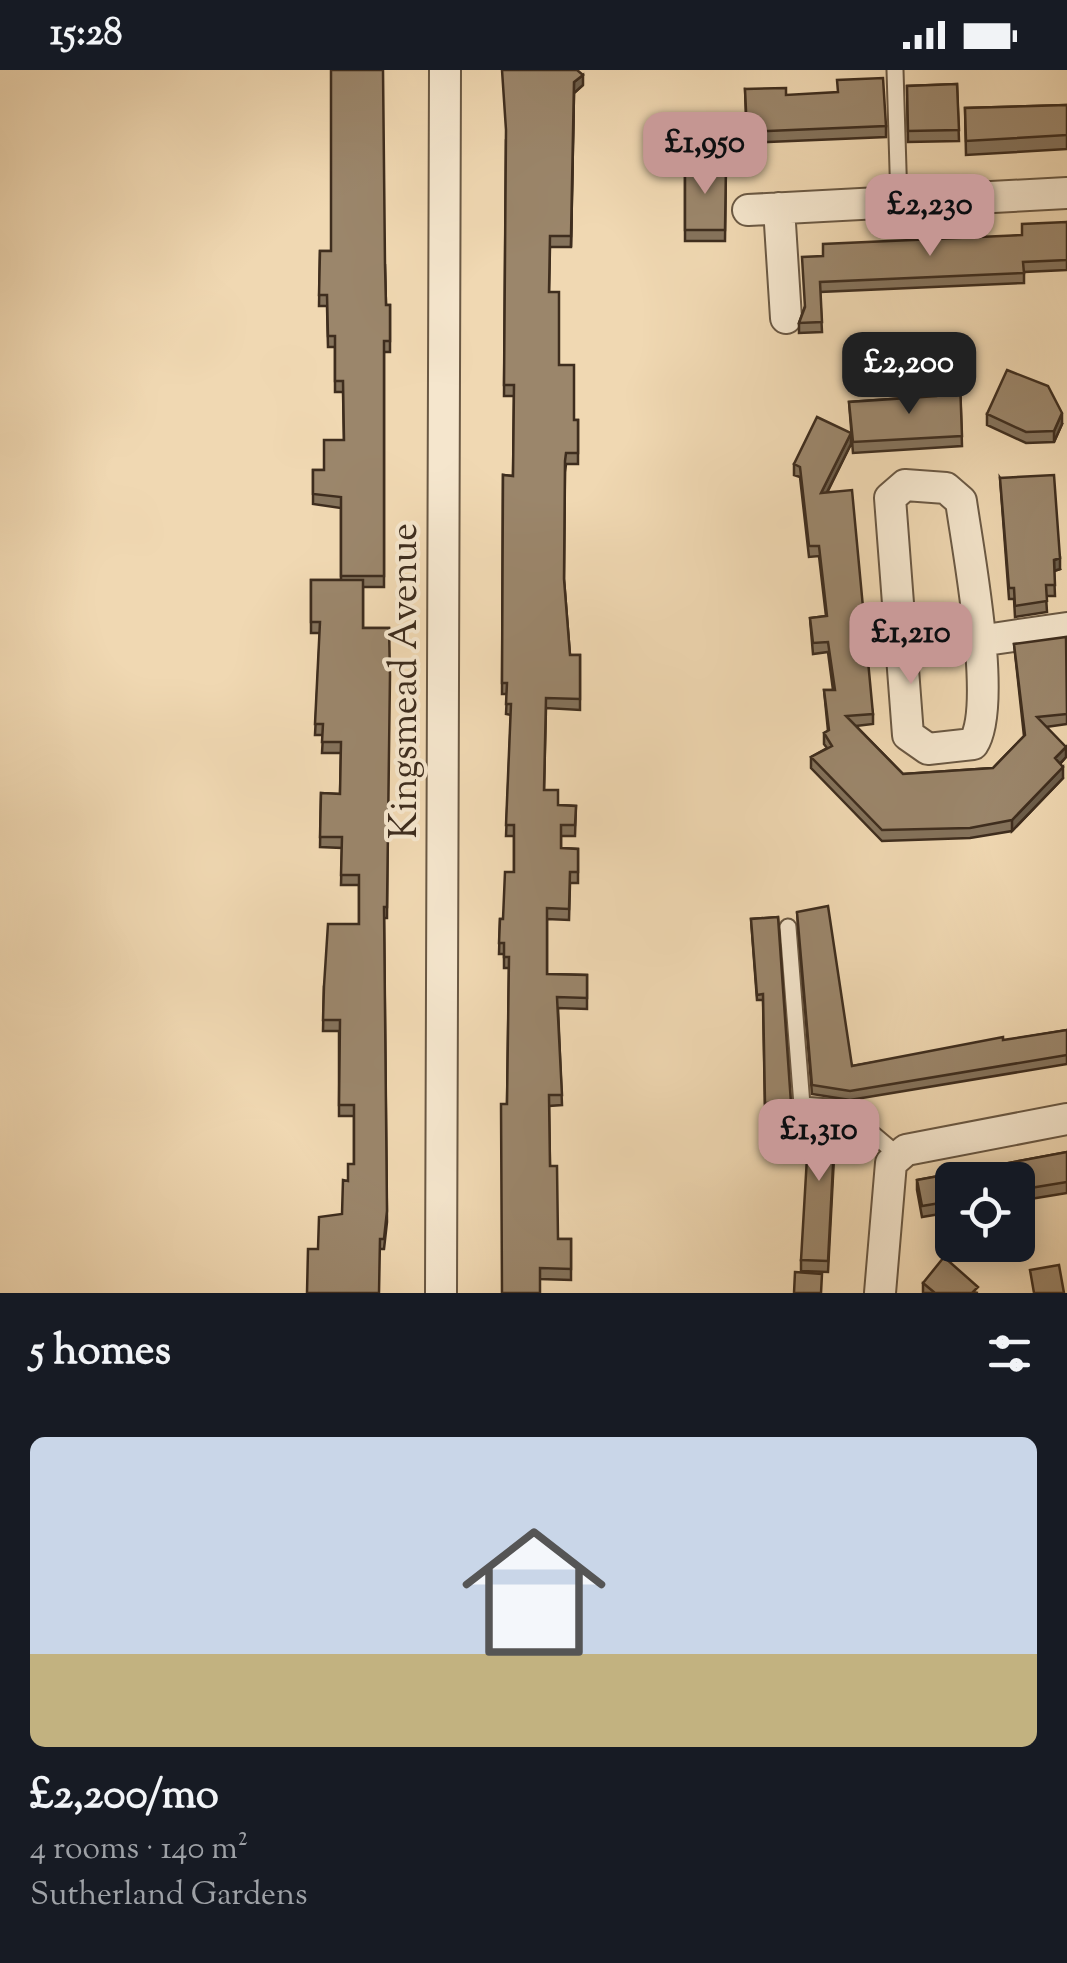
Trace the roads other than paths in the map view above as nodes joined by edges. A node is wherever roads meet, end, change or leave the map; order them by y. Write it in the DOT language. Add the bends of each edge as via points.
graph roads {
  1 [pos="445,70"];
  2 [pos="894,70"];
  3 [pos="1067,193"];
  4 [pos="900,202"];
  5 [pos="779,208"];
  6 [pos="748,210"];
  7 [pos="786,318"];
  8 [pos="1067,628"];
  9 [pos="979,641"];
  10 [pos="788,927"];
  11 [pos="1067,1119"];
  12 [pos="899,1156"];
  13 [pos="441,1293"];
  14 [pos="880,1293"];
  1 -- 13 [label="street, Kingsmead Avenue"];
  2 -- 4 [label="lane"];
  3 -- 4 [label="street"];
  4 -- 5 [label="street"];
  5 -- 6 [label="street"];
  5 -- 7 [label="street"];
  8 -- 9 [label="street"];
  9 -- 9 [label="street" via="983,729 973,744 928,748 908,734 899,639 890,498 905,484 946,488 961,500"];
  10 -- 12 [label="lane" via="802,1106 842,1108"];
  11 -- 12 [label="street"];
  12 -- 14 [label="street" via="888,1183"];
}
